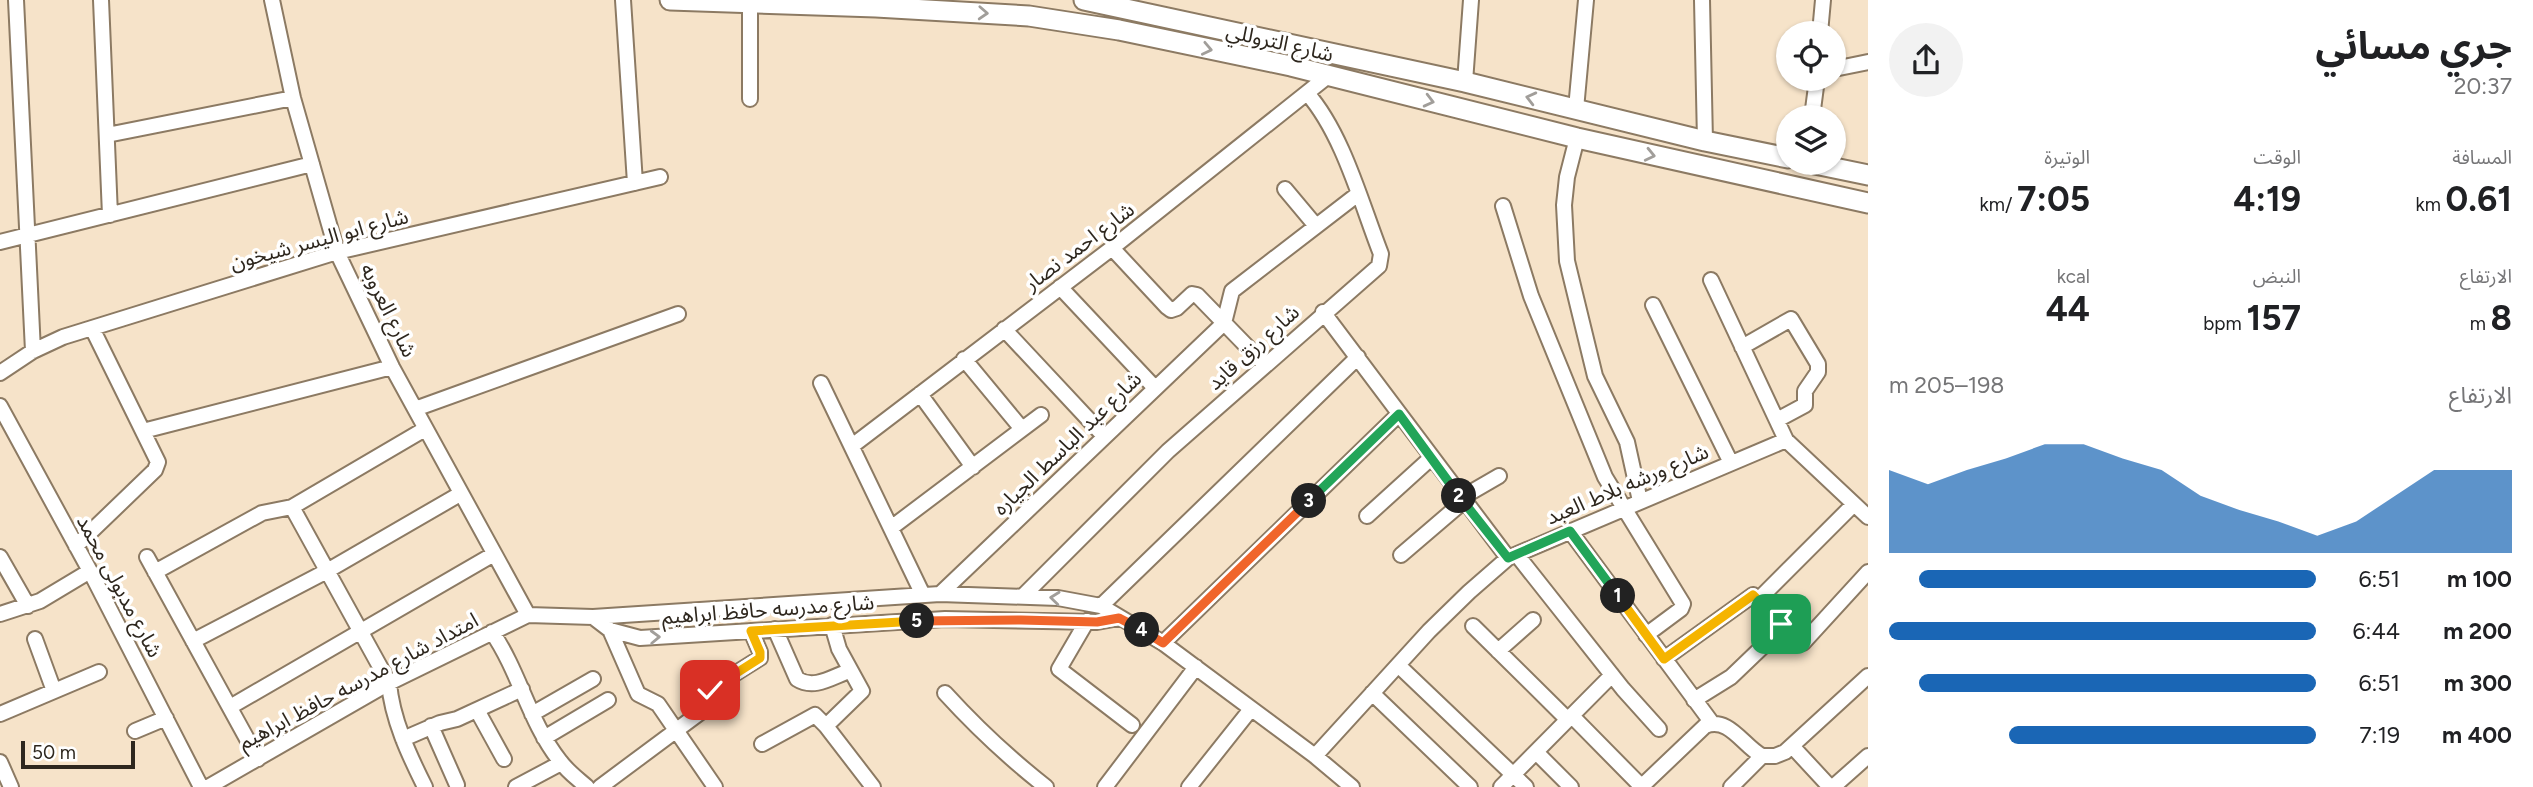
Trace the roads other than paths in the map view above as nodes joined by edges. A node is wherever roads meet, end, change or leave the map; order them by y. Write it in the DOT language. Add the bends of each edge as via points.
graph roads {
  1 [pos="16,0"];
  2 [pos="101,0"];
  3 [pos="272,0"];
  4 [pos="623,0"];
  5 [pos="670,0"];
  6 [pos="1084,0"];
  7 [pos="1471,0"];
  8 [pos="1587,0"];
  9 [pos="1702,0"];
  10 [pos="1823,0"];
  11 [pos="750,3"];
  12 [pos="1130,4"];
  13 [pos="1821,21"];
  14 [pos="1868,62"];
  15 [pos="1846,67"];
  16 [pos="1328,76"];
  17 [pos="1465,82"];
  18 [pos="1307,93"];
  19 [pos="293,98"];
  20 [pos="750,99"];
  21 [pos="1576,109"];
  22 [pos="107,135"];
  23 [pos="1577,138"];
  24 [pos="1705,141"];
  25 [pos="1776,156"];
  26 [pos="312,164"];
  27 [pos="1846,171"];
  28 [pos="1806,175"];
  29 [pos="1868,175"];
  30 [pos="660,177"];
  31 [pos="635,183"];
  32 [pos="1285,189"];
  33 [pos="1803,189"];
  34 [pos="1358,194"];
  35 [pos="1868,203"];
  36 [pos="1503,205"];
  37 [pos="110,215"];
  38 [pos="1316,226"];
  39 [pos="28,235"];
  40 [pos="0,242"];
  41 [pos="1112,248"];
  42 [pos="337,252"];
  43 [pos="1710,280"];
  44 [pos="1060,287"];
  45 [pos="1653,305"];
  46 [pos="1323,312"];
  47 [pos="678,314"];
  48 [pos="1224,323"];
  49 [pos="92,328"];
  50 [pos="1004,329"];
  51 [pos="1742,347"];
  52 [pos="33,351"];
  53 [pos="1358,357"];
  54 [pos="964,359"];
  55 [pos="1265,365"];
  56 [pos="392,367"];
  57 [pos="0,373"];
  58 [pos="821,383"];
  59 [pos="1155,388"];
  60 [pos="920,394"];
  61 [pos="0,406"];
  62 [pos="415,409"];
  63 [pos="1399,414"];
  64 [pos="1041,415"];
  65 [pos="1777,420"];
  66 [pos="425,429"];
  67 [pos="1022,429"];
  68 [pos="143,431"];
  69 [pos="1104,436"];
  70 [pos="1786,440"];
  71 [pos="852,446"];
  72 [pos="1431,458"];
  73 [pos="1731,463"];
  74 [pos="973,467"];
  75 [pos="1499,476"];
  76 [pos="460,494"];
  77 [pos="1462,500"];
  78 [pos="1640,501"];
  79 [pos="1854,504"];
  80 [pos="292,507"];
  81 [pos="1625,508"];
  82 [pos="1367,516"];
  83 [pos="1868,517"];
  84 [pos="891,528"];
  85 [pos="1570,531"];
  86 [pos="76,546"];
  87 [pos="494,554"];
  88 [pos="1401,555"];
  89 [pos="0,557"];
  90 [pos="146,557"];
  91 [pos="1513,557"];
  92 [pos="90,570"];
  93 [pos="327,570"];
  94 [pos="155,572"];
  95 [pos="1868,572"];
  96 [pos="940,594"];
  97 [pos="923,595"];
  98 [pos="1023,596"];
  99 [pos="1758,600"];
  100 [pos="28,606"];
  101 [pos="1101,606"];
  102 [pos="0,614"];
  103 [pos="528,615"];
  104 [pos="593,617"];
  105 [pos="1119,618"];
  106 [pos="1533,620"];
  107 [pos="1087,621"];
  108 [pos="832,625"];
  109 [pos="1473,625"];
  110 [pos="775,629"];
  111 [pos="610,630"];
  112 [pos="360,631"];
  113 [pos="751,631"];
  114 [pos="492,632"];
  115 [pos="1646,635"];
  116 [pos="35,639"];
  117 [pos="193,641"];
  118 [pos="1163,643"];
  119 [pos="1803,643"];
  120 [pos="1498,651"];
  121 [pos="1664,659"];
  122 [pos="1398,665"];
  123 [pos="1196,667"];
  124 [pos="849,671"];
  125 [pos="99,672"];
  126 [pos="1612,675"];
  127 [pos="1868,676"];
  128 [pos="593,679"];
  129 [pos="389,683"];
  130 [pos="522,689"];
  131 [pos="54,691"];
  132 [pos="945,693"];
  133 [pos="1372,693"];
  134 [pos="608,700"];
  135 [pos="1694,700"];
  136 [pos="230,707"];
  137 [pos="1251,709"];
  138 [pos="477,710"];
  139 [pos="0,714"];
  140 [pos="531,714"];
  141 [pos="166,718"];
  142 [pos="1570,718"];
  143 [pos="1712,723"];
  144 [pos="1132,725"];
  145 [pos="431,726"];
  146 [pos="826,726"];
  147 [pos="1660,729"];
  148 [pos="135,732"];
  149 [pos="676,732"];
  150 [pos="544,738"];
  151 [pos="403,739"];
  152 [pos="762,744"];
  153 [pos="1792,746"];
  154 [pos="1536,752"];
  155 [pos="1315,756"];
  156 [pos="1762,756"];
  157 [pos="1868,756"];
  158 [pos="258,759"];
  159 [pos="504,759"];
  160 [pos="0,761"];
  161 [pos="561,762"];
  162 [pos="1513,775"];
  163 [pos="422,782"];
  164 [pos="457,785"];
  165 [pos="11,787"];
  166 [pos="201,787"];
  167 [pos="208,787"];
  168 [pos="407,787"];
  169 [pos="516,787"];
  170 [pos="587,787"];
  171 [pos="600,787"];
  172 [pos="715,787"];
  173 [pos="873,787"];
  174 [pos="1046,787"];
  175 [pos="1105,787"];
  176 [pos="1189,787"];
  177 [pos="1352,787"];
  178 [pos="1470,787"];
  179 [pos="1501,787"];
  180 [pos="1526,787"];
  181 [pos="1571,787"];
  182 [pos="1641,787"];
  183 [pos="1731,787"];
  184 [pos="1832,787"];
  1 -- 39 [label="street"];
  2 -- 22 [label="street"];
  3 -- 19 [label="street, شارع العروبه"];
  4 -- 31 [label="street"];
  5 -- 11 [label="street, شارع التروللي"];
  6 -- 12 [label="street, شارع التروللي"];
  7 -- 17 [label="street"];
  8 -- 21 [label="street"];
  9 -- 24 [label="street"];
  10 -- 13 [label="street"];
  11 -- 16 [label="street, شارع التروللي, one-way" via="1029,16 1119,30"];
  11 -- 20 [label="street"];
  12 -- 17 [label="street, شارع التروللي"];
  14 -- 15 [label="street"];
  16 -- 18 [label="street, شارع احمد نصار"];
  16 -- 23 [label="street, شارع التروللي, one-way"];
  21 -- 17 [label="street, شارع التروللي, one-way"];
  18 -- 34 [label="street, شارع رزق قايد" via="1327,119"];
  18 -- 41 [label="street, شارع احمد نصار"];
  19 -- 22 [label="street"];
  19 -- 26 [label="street, شارع العروبه"];
  21 -- 24 [label="street, شارع التروللي"];
  22 -- 37 [label="street"];
  23 -- 33 [label="street, شارع التروللي, one-way"];
  23 -- 78 [label="street" via="1564,205 1567,261 1595,376 1627,442"];
  24 -- 25 [label="street, شارع التروللي"];
  26 -- 37 [label="street"];
  26 -- 42 [label="street, شارع العروبه"];
  27 -- 29 [label="street"];
  28 -- 33 [label="street"];
  30 -- 31 [label="street, شارع ابو اليسر شيخون"];
  31 -- 42 [label="street, شارع ابو اليسر شيخون"];
  32 -- 38 [label="street"];
  33 -- 35 [label="street, شارع التروللي"];
  34 -- 38 [label="street"];
  34 -- 46 [label="street, شارع رزق قايد" via="1381,260"];
  36 -- 81 [label="street" via="1559,367 1605,477"];
  37 -- 39 [label="street"];
  38 -- 48 [label="street" via="1232,291"];
  39 -- 40 [label="street"];
  39 -- 52 [label="street"];
  41 -- 44 [label="street, شارع احمد نصار"];
  41 -- 48 [label="street" via="1171,310 1194,294"];
  42 -- 49 [label="street, شارع ابو اليسر شيخون"];
  42 -- 56 [label="street, شارع العروبه"];
  43 -- 51 [label="street"];
  44 -- 50 [label="street, شارع احمد نصار"];
  44 -- 59 [label="street"];
  45 -- 73 [label="street"];
  46 -- 53 [label="street"];
  46 -- 55 [label="street, شارع رزق قايد"];
  47 -- 62 [label="street"];
  48 -- 55 [label="street"];
  48 -- 59 [label="street, شارع عبد الباسط الجياره"];
  49 -- 52 [label="street, شارع ابو اليسر شيخون"];
  49 -- 68 [label="street"];
  50 -- 54 [label="street, شارع احمد نصار"];
  50 -- 69 [label="street"];
  51 -- 65 [label="street"];
  51 -- 65 [label="street" via="1791,319 1818,364 1805,391 1805,405"];
  52 -- 57 [label="street, شارع ابو اليسر شيخون"];
  53 -- 63 [label="street"];
  53 -- 101 [label="street"];
  54 -- 60 [label="street, شارع احمد نصار"];
  54 -- 67 [label="street"];
  55 -- 98 [label="street, شارع رزق قايد" via="1168,451"];
  56 -- 62 [label="street, شارع العروبه"];
  56 -- 68 [label="street"];
  58 -- 71 [label="street"];
  59 -- 69 [label="street, شارع عبد الباسط الجياره"];
  60 -- 71 [label="street, شارع احمد نصار"];
  60 -- 74 [label="street"];
  61 -- 86 [label="street, شارع مدبولى محمد"];
  62 -- 66 [label="street, شارع العروبه"];
  63 -- 72 [label="street"];
  63 -- 118 [label="street"];
  64 -- 67 [label="street"];
  65 -- 70 [label="street"];
  66 -- 76 [label="street, شارع العروبه"];
  66 -- 80 [label="street"];
  67 -- 74 [label="street"];
  68 -- 86 [label="street" via="158,466"];
  69 -- 96 [label="street, شارع عبد الباسط الجياره"];
  70 -- 73 [label="street, شارع ورشه بلاط العبد"];
  70 -- 79 [label="street"];
  71 -- 84 [label="street"];
  72 -- 77 [label="street"];
  72 -- 82 [label="street"];
  73 -- 78 [label="street, شارع ورشه بلاط العبد"];
  74 -- 84 [label="street"];
  75 -- 77 [label="street"];
  76 -- 87 [label="street, شارع العروبه"];
  76 -- 93 [label="street"];
  77 -- 88 [label="street"];
  77 -- 91 [label="street"];
  78 -- 81 [label="street, شارع ورشه بلاط العبد"];
  79 -- 83 [label="street"];
  79 -- 99 [label="street"];
  80 -- 93 [label="street"];
  80 -- 94 [label="street" via="262,513"];
  81 -- 85 [label="street, شارع ورشه بلاط العبد"];
  81 -- 115 [label="street" via="1683,604"];
  84 -- 97 [label="street"];
  85 -- 91 [label="street, شارع ورشه بلاط العبد"];
  85 -- 115 [label="street"];
  86 -- 92 [label="street, شارع مدبولى محمد"];
  87 -- 103 [label="street, شارع العروبه"];
  87 -- 112 [label="street"];
  89 -- 100 [label="street"];
  90 -- 94 [label="street"];
  91 -- 122 [label="street, شارع ورشه بلاط العبد" via="1469,592"];
  91 -- 126 [label="street"];
  92 -- 100 [label="street"];
  92 -- 141 [label="street, شارع مدبولى محمد"];
  93 -- 112 [label="street"];
  93 -- 117 [label="street"];
  94 -- 117 [label="street"];
  95 -- 119 [label="street"];
  96 -- 97 [label="street, شارع مدرسه حافظ ابراهيم"];
  96 -- 98 [label="street, شارع مدرسه حافظ ابراهيم"];
  97 -- 104 [label="street, شارع مدرسه حافظ ابراهيم"];
  101 -- 98 [label="street, شارع مدرسه حافظ ابراهيم, one-way"];
  99 -- 121 [label="street" via="1753,595"];
  99 -- 135 [label="street" via="1781,629 1731,677"];
  100 -- 102 [label="street"];
  101 -- 105 [label="street, شارع مدرسه حافظ ابراهيم"];
  103 -- 104 [label="street, شارع مدرسه حافظ ابراهيم"];
  103 -- 114 [label="street, امتداد شارع مدرسه حافظ ابراهيم"];
  104 -- 111 [label="street, شارع مدرسه حافظ ابراهيم"];
  105 -- 107 [label="street, شارع مدرسه حافظ ابراهيم"];
  105 -- 118 [label="street, شارع مدرسه حافظ ابراهيم"];
  106 -- 120 [label="street"];
  107 -- 108 [label="street, شارع مدرسه حافظ ابراهيم" via="946,619"];
  107 -- 144 [label="street" via="1059,669"];
  108 -- 110 [label="street, شارع مدرسه حافظ ابراهيم"];
  108 -- 124 [label="street"];
  109 -- 120 [label="street"];
  110 -- 113 [label="street, شارع مدرسه حافظ ابراهيم"];
  110 -- 124 [label="street" via="797,679 804,683"];
  111 -- 113 [label="street, شارع مدرسه حافظ ابراهيم, one-way" via="639,638"];
  111 -- 149 [label="street" via="638,694 655,702"];
  112 -- 129 [label="street"];
  112 -- 136 [label="street"];
  113 -- 149 [label="street" via="760,658 709,691 713,703"];
  114 -- 129 [label="street, امتداد شارع مدرسه حافظ ابراهيم"];
  114 -- 130 [label="street"];
  115 -- 121 [label="street"];
  116 -- 131 [label="street"];
  117 -- 136 [label="street"];
  118 -- 123 [label="street, شارع مدرسه حافظ ابراهيم"];
  120 -- 142 [label="street"];
  121 -- 135 [label="street"];
  122 -- 133 [label="street, شارع ورشه بلاط العبد"];
  122 -- 162 [label="street"];
  123 -- 137 [label="street, شارع مدرسه حافظ ابراهيم"];
  123 -- 175 [label="street"];
  124 -- 146 [label="street" via="861,693"];
  125 -- 131 [label="street"];
  126 -- 142 [label="street"];
  126 -- 147 [label="street"];
  127 -- 153 [label="street"];
  128 -- 140 [label="street"];
  129 -- 151 [label="street"];
  129 -- 158 [label="street, امتداد شارع مدرسه حافظ ابراهيم"];
  130 -- 138 [label="street"];
  130 -- 140 [label="street"];
  131 -- 139 [label="street"];
  132 -- 174 [label="street" via="976,727"];
  133 -- 155 [label="street, شارع ورشه بلاط العبد"];
  133 -- 178 [label="street"];
  134 -- 150 [label="street"];
  135 -- 143 [label="street"];
  136 -- 158 [label="street"];
  137 -- 155 [label="street, شارع مدرسه حافظ ابراهيم"];
  137 -- 176 [label="street"];
  138 -- 145 [label="street"];
  138 -- 159 [label="street"];
  140 -- 150 [label="street"];
  141 -- 148 [label="street"];
  141 -- 166 [label="street, شارع مدبولى محمد"];
  142 -- 154 [label="street"];
  142 -- 182 [label="street"];
  143 -- 156 [label="street" via="1728,727"];
  143 -- 182 [label="street"];
  145 -- 151 [label="street"];
  145 -- 164 [label="street"];
  146 -- 152 [label="street" via="813,715"];
  146 -- 173 [label="street"];
  149 -- 171 [label="street"];
  149 -- 172 [label="street"];
  150 -- 161 [label="street"];
  151 -- 163 [label="street"];
  153 -- 156 [label="street" via="1775,756"];
  153 -- 184 [label="street"];
  154 -- 162 [label="street"];
  154 -- 181 [label="street"];
  155 -- 177 [label="street, شارع مدرسه حافظ ابراهيم"];
  156 -- 183 [label="street"];
  157 -- 184 [label="street"];
  158 -- 167 [label="street, امتداد شارع مدرسه حافظ ابراهيم"];
  160 -- 165 [label="street"];
  161 -- 169 [label="street"];
  161 -- 170 [label="street"];
  162 -- 179 [label="street"];
  162 -- 180 [label="street"];
  163 -- 168 [label="street"];
}
